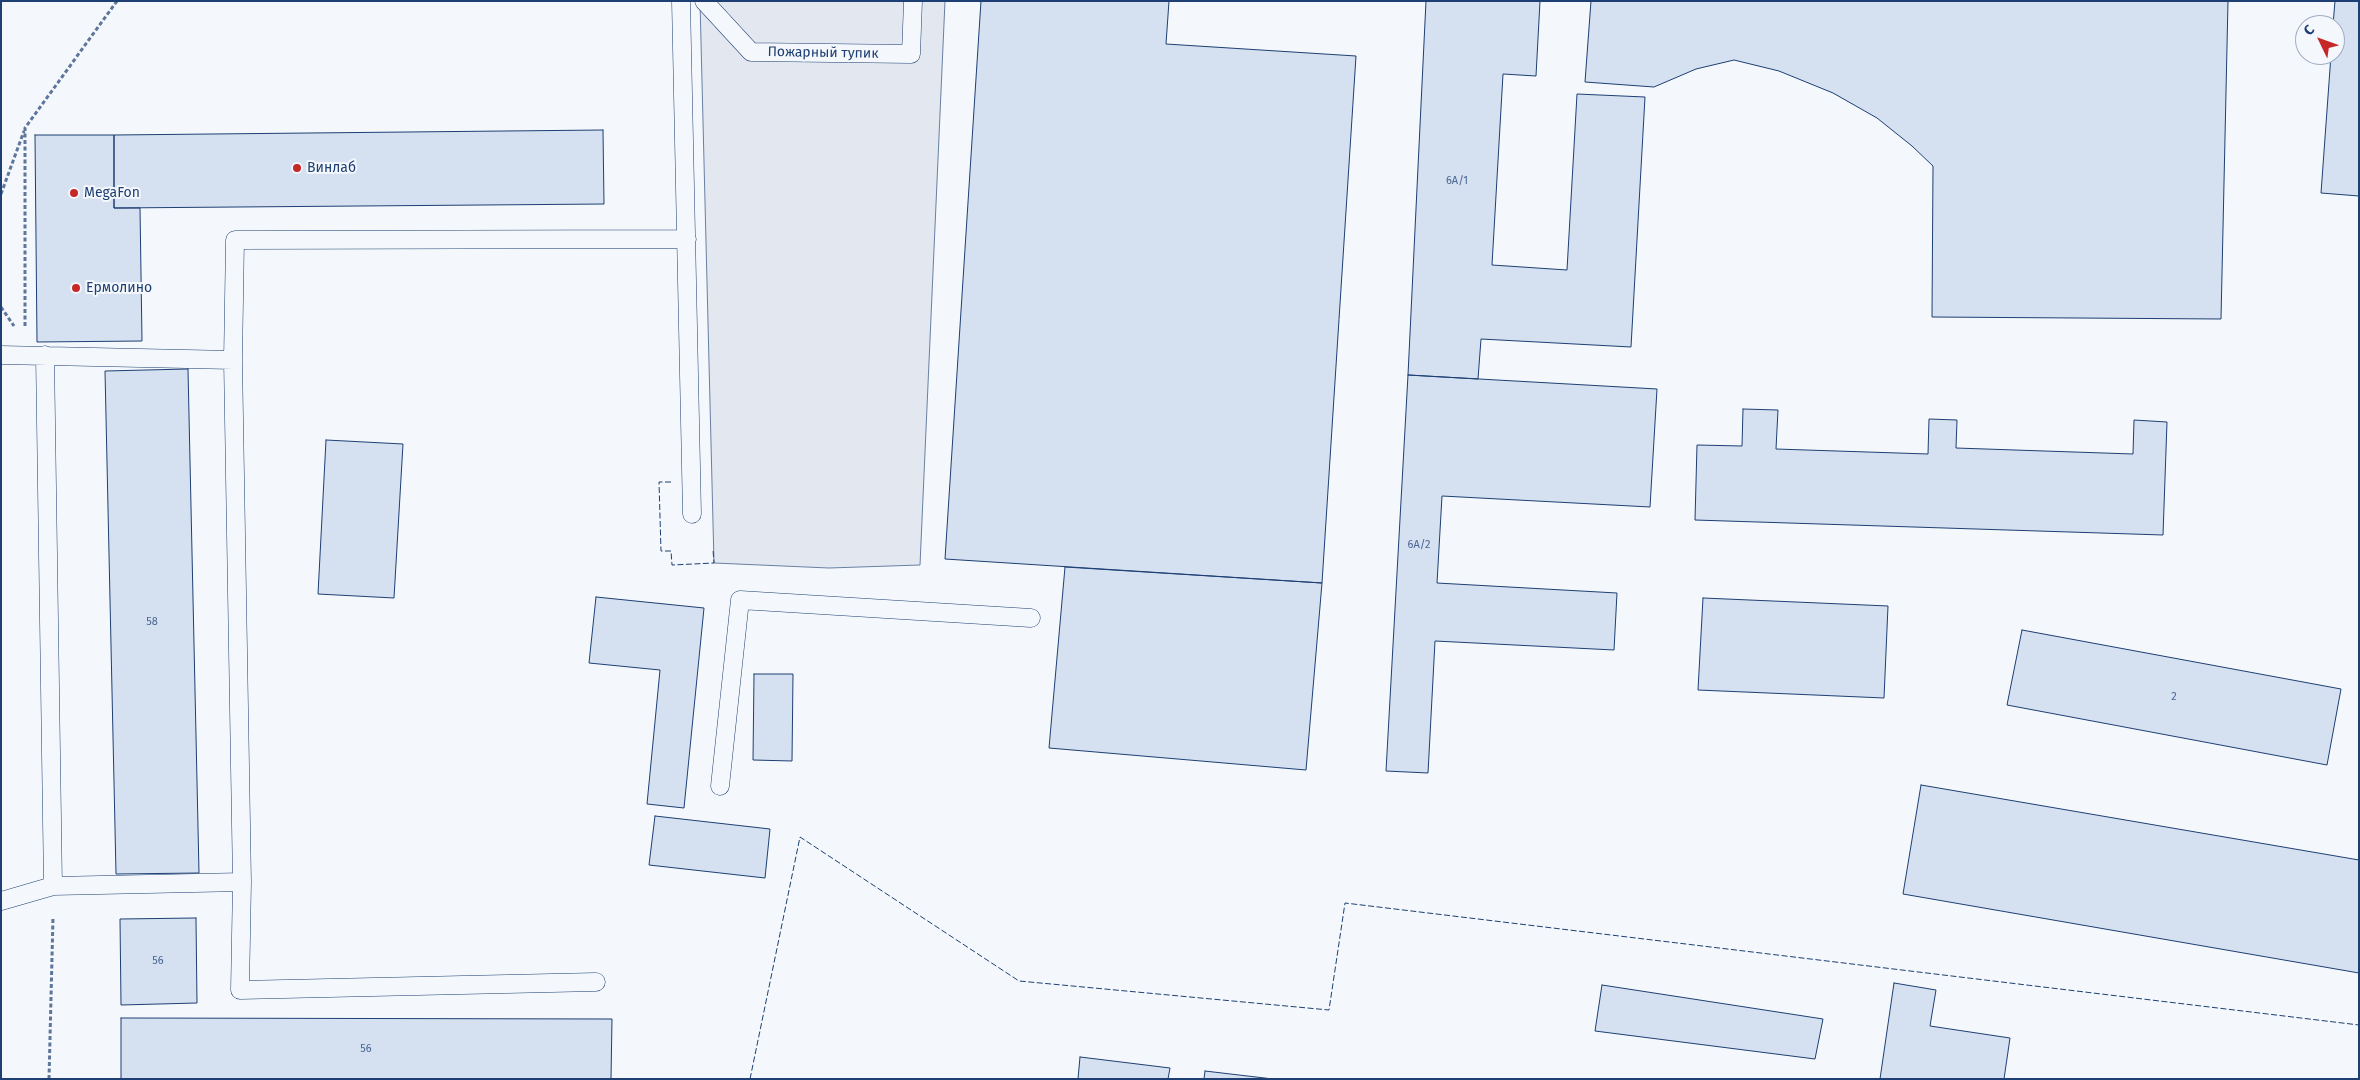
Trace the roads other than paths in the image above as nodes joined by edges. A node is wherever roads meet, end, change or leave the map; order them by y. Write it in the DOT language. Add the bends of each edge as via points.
graph roads {
  1 [pos="681,1"];
  2 [pos="704,1"];
  3 [pos="913,1"];
  4 [pos="687,239"];
  5 [pos="1,355"];
  6 [pos="45,355"];
  7 [pos="233,360"];
  8 [pos="692,514"];
  9 [pos="1031,618"];
  10 [pos="720,786"];
  11 [pos="242,882"];
  12 [pos="53,886"];
  13 [pos="1,901"];
  14 [pos="596,982"];
  1 -- 4 [label="lane"];
  2 -- 3 [label="lane, Пожарный тупик" via="751,52 911,54"];
  4 -- 7 [label="lane" via="235,240"];
  4 -- 8 [label="lane"];
  5 -- 6 [label="lane"];
  6 -- 7 [label="lane"];
  6 -- 12 [label="lane"];
  7 -- 11 [label="lane"];
  9 -- 10 [label="lane" via="740,600"];
  11 -- 12 [label="lane"];
  11 -- 14 [label="lane" via="240,990"];
  12 -- 13 [label="lane"];
}
